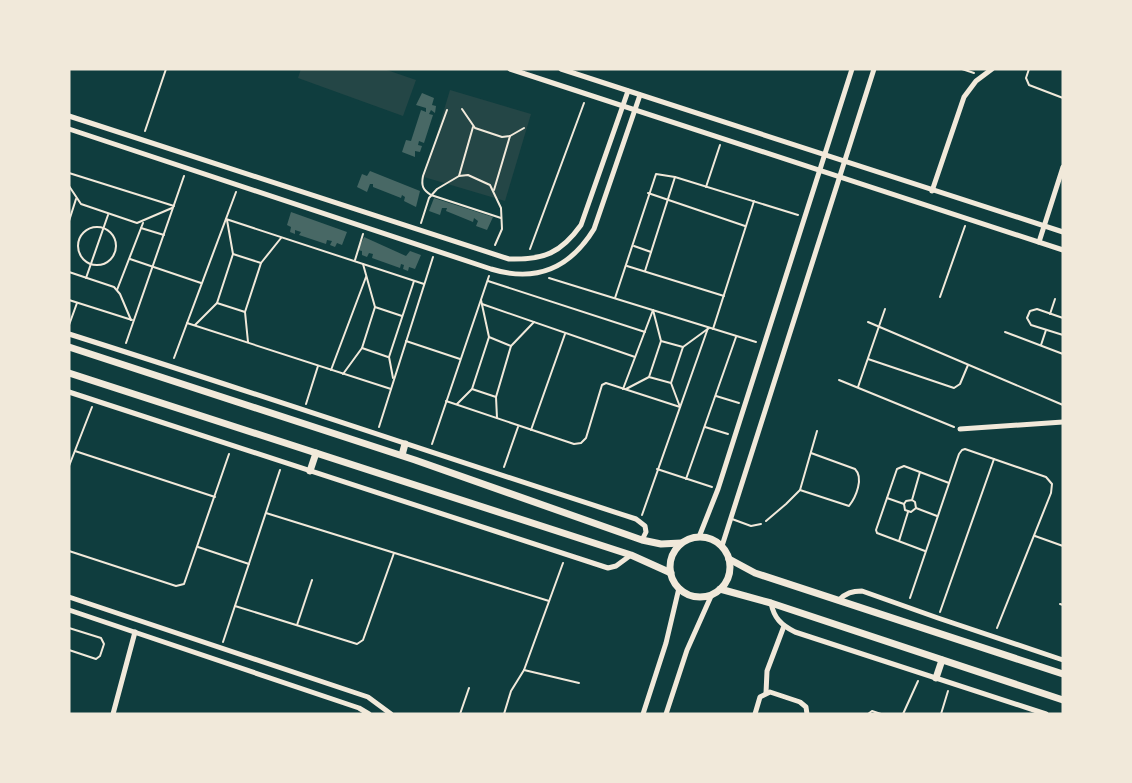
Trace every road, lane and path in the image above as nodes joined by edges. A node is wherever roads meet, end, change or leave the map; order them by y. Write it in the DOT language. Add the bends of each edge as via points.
graph roads {
  1 [pos="166,69"];
  2 [pos="561,69"];
  3 [pos="852,69"];
  4 [pos="874,69"];
  5 [pos="992,69"];
  6 [pos="1029,69"];
  7 [pos="514,70"];
  8 [pos="628,91"];
  9 [pos="587,94"];
  10 [pos="640,95"];
  11 [pos="1063,98"];
  12 [pos="623,106"];
  13 [pos="462,109"];
  14 [pos="447,110"];
  15 [pos="635,110"];
  16 [pos="69,116"];
  17 [pos="474,126"];
  18 [pos="524,128"];
  19 [pos="69,129"];
  20 [pos="510,136"];
  21 [pos="142,140"];
  22 [pos="722,140"];
  23 [pos="824,155"];
  24 [pos="844,162"];
  25 [pos="187,167"];
  26 [pos="1063,167"];
  27 [pos="819,171"];
  28 [pos="69,173"];
  29 [pos="459,176"];
  30 [pos="675,177"];
  31 [pos="839,178"];
  32 [pos="239,184"];
  33 [pos="69,186"];
  34 [pos="706,187"];
  35 [pos="494,190"];
  36 [pos="932,191"];
  37 [pos="648,194"];
  38 [pos="431,195"];
  39 [pos="76,199"];
  40 [pos="668,199"];
  41 [pos="754,201"];
  42 [pos="174,207"];
  43 [pos="108,214"];
  44 [pos="805,217"];
  45 [pos="502,218"];
  46 [pos="226,220"];
  47 [pos="967,220"];
  48 [pos="69,221"];
  49 [pos="143,222"];
  50 [pos="366,226"];
  51 [pos="746,226"];
  52 [pos="1044,226"];
  53 [pos="103,228"];
  54 [pos="141,228"];
  55 [pos="419,230"];
  56 [pos="1063,232"];
  57 [pos="164,235"];
  58 [pos="281,238"];
  59 [pos="1039,242"];
  60 [pos="634,246"];
  61 [pos="435,249"];
  62 [pos="1063,250"];
  63 [pos="651,252"];
  64 [pos="233,254"];
  65 [pos="492,254"];
  66 [pos="130,259"];
  67 [pos="526,260"];
  68 [pos="354,261"];
  69 [pos="261,263"];
  70 [pos="91,264"];
  71 [pos="363,264"];
  72 [pos="153,266"];
  73 [pos="627,266"];
  74 [pos="491,269"];
  75 [pos="645,271"];
  76 [pos="69,272"];
  77 [pos="536,273"];
  78 [pos="366,277"];
  79 [pos="86,278"];
  80 [pos="414,281"];
  81 [pos="488,281"];
  82 [pos="202,283"];
  83 [pos="424,284"];
  84 [pos="117,290"];
  85 [pos="724,296"];
  86 [pos="940,297"];
  87 [pos="615,298"];
  88 [pos="1055,299"];
  89 [pos="69,300"];
  90 [pos="481,300"];
  91 [pos="77,303"];
  92 [pos="217,303"];
  93 [pos="482,304"];
  94 [pos="375,307"];
  95 [pos="885,309"];
  96 [pos="653,310"];
  97 [pos="245,312"];
  98 [pos="1050,314"];
  99 [pos="402,316"];
  100 [pos="1063,318"];
  101 [pos="133,320"];
  102 [pos="534,322"];
  103 [pos="868,322"];
  104 [pos="187,323"];
  105 [pos="69,325"];
  106 [pos="195,325"];
  107 [pos="879,327"];
  108 [pos="709,328"];
  109 [pos="713,329"];
  110 [pos="1046,330"];
  111 [pos="1005,332"];
  112 [pos="565,333"];
  113 [pos="645,333"];
  114 [pos="69,334"];
  115 [pos="1063,335"];
  116 [pos="737,336"];
  117 [pos="489,337"];
  118 [pos="406,341"];
  119 [pos="661,341"];
  120 [pos="248,343"];
  121 [pos="764,345"];
  122 [pos="1041,345"];
  123 [pos="511,346"];
  124 [pos="69,347"];
  125 [pos="683,347"];
  126 [pos="362,348"];
  127 [pos="124,352"];
  128 [pos="1063,354"];
  129 [pos="389,357"];
  130 [pos="635,357"];
  131 [pos="460,359"];
  132 [pos="868,359"];
  133 [pos="968,364"];
  134 [pos="318,366"];
  135 [pos="170,367"];
  136 [pos="331,370"];
  137 [pos="69,373"];
  138 [pos="344,374"];
  139 [pos="649,377"];
  140 [pos="839,380"];
  141 [pos="393,381"];
  142 [pos="671,383"];
  143 [pos="858,387"];
  144 [pos="391,389"];
  145 [pos="472,389"];
  146 [pos="624,389"];
  147 [pos="69,392"];
  148 [pos="716,396"];
  149 [pos="496,397"];
  150 [pos="94,400"];
  151 [pos="446,401"];
  152 [pos="457,404"];
  153 [pos="745,405"];
  154 [pos="1063,405"];
  155 [pos="680,407"];
  156 [pos="305,409"];
  157 [pos="496,418"];
  158 [pos="1063,422"];
  159 [pos="519,426"];
  160 [pos="705,427"];
  161 [pos="960,429"];
  162 [pos="531,430"];
  163 [pos="817,431"];
  164 [pos="377,434"];
  165 [pos="735,436"];
  166 [pos="405,444"];
  167 [pos="232,445"];
  168 [pos="75,451"];
  169 [pos="429,452"];
  170 [pos="316,453"];
  171 [pos="811,453"];
  172 [pos="402,455"];
  173 [pos="994,459"];
  174 [pos="282,462"];
  175 [pos="69,466"];
  176 [pos="657,469"];
  177 [pos="310,471"];
  178 [pos="920,472"];
  179 [pos="500,475"];
  180 [pos="687,479"];
  181 [pos="949,483"];
  182 [pos="718,489"];
  183 [pos="800,490"];
  184 [pos="214,496"];
  185 [pos="887,498"];
  186 [pos="912,500"];
  187 [pos="904,504"];
  188 [pos="916,508"];
  189 [pos="908,512"];
  190 [pos="266,513"];
  191 [pos="937,516"];
  192 [pos="730,518"];
  193 [pos="641,521"];
  194 [pos="761,524"];
  195 [pos="1034,536"];
  196 [pos="699,537"];
  197 [pos="642,540"];
  198 [pos="898,542"];
  199 [pos="681,543"];
  200 [pos="722,546"];
  201 [pos="1063,546"];
  202 [pos="198,547"];
  203 [pos="69,551"];
  204 [pos="925,551"];
  205 [pos="394,553"];
  206 [pos="566,554"];
  207 [pos="631,555"];
  208 [pos="729,559"];
  209 [pos="249,564"];
  210 [pos="670,573"];
  211 [pos="312,580"];
  212 [pos="679,588"];
  213 [pos="720,589"];
  214 [pos="712,594"];
  215 [pos="69,597"];
  216 [pos="839,600"];
  217 [pos="549,601"];
  218 [pos="771,603"];
  219 [pos="235,606"];
  220 [pos="907,606"];
  221 [pos="69,610"];
  222 [pos="938,618"];
  223 [pos="297,626"];
  224 [pos="784,626"];
  225 [pos="69,628"];
  226 [pos="135,632"];
  227 [pos="993,637"];
  228 [pos="221,648"];
  229 [pos="69,650"];
  230 [pos="942,660"];
  231 [pos="1063,660"];
  232 [pos="524,670"];
  233 [pos="921,673"];
  234 [pos="1063,674"];
  235 [pos="936,678"];
  236 [pos="579,683"];
  237 [pos="951,683"];
  238 [pos="469,688"];
  239 [pos="766,693"];
  240 [pos="1063,700"];
  241 [pos="113,714"];
  242 [pos="369,714"];
  243 [pos="391,714"];
  244 [pos="460,714"];
  245 [pos="504,714"];
  246 [pos="643,714"];
  247 [pos="666,714"];
  248 [pos="755,714"];
  249 [pos="807,714"];
  250 [pos="868,714"];
  251 [pos="881,714"];
  252 [pos="903,714"];
  253 [pos="941,714"];
  254 [pos="1046,714"];
  1 -- 21 [label="path"];
  2 -- 8 [label="street"];
  3 -- 23 [label="street"];
  4 -- 24 [label="street"];
  5 -- 36 [label="street" via="964,97"];
  6 -- 11 [label="lane" via="1029,85"];
  7 -- 9 [label="street"];
  8 -- 10 [label="street"];
  8 -- 12 [label="street"];
  9 -- 12 [label="street"];
  9 -- 67 [label="path"];
  10 -- 15 [label="street"];
  10 -- 23 [label="street"];
  12 -- 15 [label="street"];
  12 -- 67 [label="street" via="581,225 559,249"];
  13 -- 17 [label="path"];
  14 -- 38 [label="path" via="421,184"];
  15 -- 22 [label="street"];
  15 -- 77 [label="street" via="594,229 570,258"];
  16 -- 21 [label="street"];
  17 -- 20 [label="path" via="502,137"];
  17 -- 29 [label="path"];
  18 -- 20 [label="path"];
  19 -- 25 [label="street"];
  20 -- 35 [label="path"];
  21 -- 55 [label="street"];
  22 -- 27 [label="street"];
  22 -- 34 [label="path"];
  23 -- 24 [label="street"];
  23 -- 27 [label="street"];
  24 -- 31 [label="street"];
  24 -- 36 [label="street"];
  25 -- 32 [label="street"];
  25 -- 42 [label="path"];
  26 -- 52 [label="street"];
  27 -- 31 [label="street"];
  27 -- 44 [label="street"];
  28 -- 42 [label="path"];
  29 -- 35 [label="path" via="484,181"];
  29 -- 38 [label="path"];
  30 -- 34 [label="path"];
  30 -- 37 [label="path" via="657,174"];
  30 -- 40 [label="path"];
  31 -- 47 [label="street"];
  31 -- 192 [label="street"];
  32 -- 46 [label="path"];
  32 -- 50 [label="street"];
  33 -- 39 [label="path"];
  34 -- 41 [label="path"];
  35 -- 45 [label="path"];
  36 -- 52 [label="street"];
  37 -- 40 [label="path"];
  37 -- 60 [label="path"];
  38 -- 45 [label="path"];
  38 -- 55 [label="path"];
  39 -- 43 [label="path"];
  39 -- 48 [label="path"];
  40 -- 51 [label="path"];
  40 -- 63 [label="path"];
  41 -- 44 [label="path"];
  41 -- 51 [label="path"];
  42 -- 49 [label="path"];
  42 -- 57 [label="path"];
  43 -- 49 [label="path"];
  43 -- 53 [label="path"];
  44 -- 121 [label="street"];
  45 -- 65 [label="path"];
  46 -- 58 [label="path"];
  46 -- 64 [label="path"];
  46 -- 82 [label="path"];
  47 -- 59 [label="street"];
  47 -- 86 [label="path"];
  49 -- 54 [label="path"];
  50 -- 61 [label="street"];
  50 -- 68 [label="path"];
  51 -- 85 [label="path"];
  52 -- 56 [label="street"];
  52 -- 59 [label="street"];
  53 -- 70 [label="path"];
  53 -- 70 [label="path" via="86,231 79,240 81,257"];
  53 -- 70 [label="path" via="115,239 116,250 107,263"];
  54 -- 57 [label="path"];
  54 -- 66 [label="path"];
  55 -- 65 [label="street"];
  57 -- 72 [label="path"];
  58 -- 68 [label="path"];
  58 -- 69 [label="path"];
  59 -- 62 [label="street"];
  60 -- 63 [label="path"];
  60 -- 73 [label="path"];
  61 -- 74 [label="street"];
  61 -- 83 [label="path"];
  63 -- 75 [label="path"];
  64 -- 69 [label="path"];
  64 -- 92 [label="path"];
  65 -- 67 [label="street"];
  66 -- 72 [label="path"];
  66 -- 84 [label="path"];
  68 -- 71 [label="path"];
  69 -- 97 [label="path"];
  70 -- 79 [label="path"];
  71 -- 78 [label="path"];
  71 -- 80 [label="path"];
  72 -- 82 [label="path"];
  72 -- 101 [label="path"];
  73 -- 75 [label="path"];
  73 -- 87 [label="path"];
  74 -- 77 [label="street"];
  74 -- 81 [label="path"];
  75 -- 85 [label="path"];
  76 -- 79 [label="path"];
  77 -- 87 [label="path"];
  78 -- 94 [label="path"];
  78 -- 136 [label="path"];
  79 -- 84 [label="path"];
  80 -- 83 [label="path"];
  80 -- 99 [label="path"];
  81 -- 90 [label="path"];
  81 -- 113 [label="path"];
  82 -- 104 [label="path"];
  83 -- 118 [label="path"];
  84 -- 101 [label="path"];
  85 -- 109 [label="path"];
  87 -- 96 [label="path"];
  88 -- 98 [label="path"];
  89 -- 91 [label="path"];
  90 -- 93 [label="path"];
  90 -- 131 [label="path"];
  91 -- 101 [label="path"];
  91 -- 105 [label="path"];
  92 -- 97 [label="path"];
  92 -- 106 [label="path"];
  93 -- 102 [label="path"];
  93 -- 117 [label="path"];
  94 -- 99 [label="path"];
  94 -- 126 [label="path"];
  95 -- 107 [label="path"];
  96 -- 108 [label="path"];
  96 -- 113 [label="path"];
  96 -- 119 [label="path"];
  97 -- 120 [label="path"];
  98 -- 100 [label="path"];
  98 -- 110 [label="path" via="1037,309 1030,311 1027,318 1031,325"];
  99 -- 129 [label="path"];
  101 -- 127 [label="path"];
  102 -- 112 [label="path"];
  102 -- 123 [label="path"];
  103 -- 107 [label="path"];
  104 -- 106 [label="path"];
  104 -- 135 [label="path"];
  106 -- 120 [label="path"];
  107 -- 132 [label="path"];
  107 -- 133 [label="path"];
  108 -- 109 [label="path"];
  108 -- 125 [label="path"];
  108 -- 155 [label="path"];
  109 -- 116 [label="path"];
  110 -- 115 [label="path"];
  110 -- 122 [label="path"];
  111 -- 122 [label="path"];
  112 -- 130 [label="path"];
  112 -- 162 [label="path"];
  113 -- 130 [label="path"];
  114 -- 127 [label="street"];
  116 -- 121 [label="path"];
  116 -- 148 [label="path"];
  117 -- 123 [label="path"];
  117 -- 145 [label="path"];
  118 -- 131 [label="path"];
  118 -- 141 [label="path"];
  119 -- 125 [label="path"];
  119 -- 139 [label="path"];
  120 -- 134 [label="path"];
  121 -- 153 [label="street"];
  122 -- 128 [label="path"];
  123 -- 149 [label="path"];
  124 -- 172 [label="street"];
  125 -- 142 [label="path"];
  126 -- 129 [label="path"];
  126 -- 138 [label="path"];
  127 -- 135 [label="street"];
  129 -- 141 [label="path"];
  130 -- 146 [label="path"];
  131 -- 151 [label="path"];
  132 -- 133 [label="path" via="954,388 960,384"];
  132 -- 143 [label="path"];
  133 -- 154 [label="path"];
  134 -- 136 [label="path"];
  134 -- 156 [label="path"];
  135 -- 156 [label="street"];
  136 -- 138 [label="path"];
  137 -- 170 [label="street"];
  138 -- 144 [label="path"];
  139 -- 142 [label="path"];
  139 -- 146 [label="path"];
  140 -- 143 [label="path"];
  141 -- 144 [label="path"];
  142 -- 155 [label="path"];
  143 -- 161 [label="path"];
  144 -- 164 [label="path"];
  145 -- 149 [label="path"];
  145 -- 152 [label="path"];
  146 -- 155 [label="path"];
  146 -- 162 [label="path" via="602,385 581,443 564,442"];
  147 -- 150 [label="street"];
  148 -- 153 [label="path"];
  148 -- 160 [label="path"];
  149 -- 157 [label="path"];
  150 -- 167 [label="street"];
  150 -- 168 [label="path"];
  151 -- 152 [label="path"];
  151 -- 169 [label="path"];
  152 -- 157 [label="path"];
  153 -- 165 [label="street"];
  155 -- 176 [label="path"];
  156 -- 164 [label="street"];
  157 -- 159 [label="path"];
  158 -- 161 [label="street"];
  159 -- 162 [label="path"];
  159 -- 179 [label="path"];
  160 -- 165 [label="path"];
  160 -- 180 [label="path"];
  163 -- 171 [label="path"];
  164 -- 166 [label="street"];
  165 -- 182 [label="street"];
  166 -- 169 [label="street"];
  166 -- 172 [label="street"];
  167 -- 174 [label="street"];
  167 -- 184 [label="path"];
  168 -- 175 [label="path"];
  168 -- 184 [label="path"];
  169 -- 179 [label="street"];
  170 -- 177 [label="street"];
  170 -- 207 [label="street"];
  171 -- 183 [label="path"];
  171 -- 183 [label="path" via="859,473 853,502 849,506"];
  172 -- 197 [label="street"];
  173 -- 181 [label="path" via="962,450"];
  173 -- 195 [label="path" via="1046,477 1052,484"];
  173 -- 222 [label="path"];
  174 -- 177 [label="street"];
  174 -- 190 [label="path"];
  176 -- 180 [label="path"];
  176 -- 193 [label="path"];
  177 -- 206 [label="street"];
  178 -- 181 [label="path"];
  178 -- 185 [label="path" via="904,466 897,469"];
  178 -- 186 [label="path"];
  179 -- 193 [label="street"];
  180 -- 182 [label="path"];
  181 -- 191 [label="path"];
  182 -- 196 [label="street"];
  183 -- 194 [label="path"];
  184 -- 202 [label="path"];
  185 -- 187 [label="path"];
  185 -- 198 [label="path" via="876,530"];
  186 -- 187 [label="path"];
  186 -- 188 [label="path"];
  187 -- 189 [label="path"];
  188 -- 189 [label="path"];
  188 -- 191 [label="path"];
  189 -- 198 [label="path"];
  190 -- 205 [label="path"];
  190 -- 209 [label="path"];
  191 -- 204 [label="path"];
  192 -- 194 [label="lane" via="751,526"];
  192 -- 200 [label="street"];
  193 -- 197 [label="street" via="646,532"];
  195 -- 201 [label="path"];
  195 -- 227 [label="path"];
  196 -- 199 [label="street"];
  196 -- 200 [label="street"];
  197 -- 199 [label="street"];
  198 -- 204 [label="path"];
  199 -- 210 [label="street" via="671,560"];
  200 -- 208 [label="street"];
  202 -- 203 [label="path" via="187,580 180,586"];
  202 -- 209 [label="path"];
  204 -- 220 [label="path"];
  205 -- 217 [label="path"];
  205 -- 223 [label="path" via="361,642 354,644"];
  206 -- 207 [label="street" via="608,568"];
  206 -- 217 [label="path"];
  207 -- 210 [label="street"];
  208 -- 213 [label="street" via="729,575"];
  208 -- 216 [label="street" via="755,573"];
  209 -- 219 [label="path"];
  210 -- 212 [label="street"];
  211 -- 223 [label="path"];
  212 -- 214 [label="street" via="694,596"];
  212 -- 246 [label="street"];
  213 -- 214 [label="street"];
  213 -- 218 [label="street"];
  214 -- 247 [label="street" via="687,650"];
  215 -- 228 [label="street"];
  216 -- 220 [label="street" via="845,594 862,591"];
  216 -- 234 [label="street"];
  217 -- 232 [label="path"];
  218 -- 224 [label="street" via="777,620"];
  218 -- 230 [label="street"];
  219 -- 223 [label="path"];
  219 -- 228 [label="path"];
  220 -- 222 [label="street"];
  221 -- 226 [label="street"];
  222 -- 227 [label="street"];
  224 -- 233 [label="street"];
  224 -- 239 [label="street" via="767,671"];
  225 -- 229 [label="lane" via="101,638 104,644 96,659"];
  226 -- 241 [label="street"];
  226 -- 242 [label="street"];
  227 -- 231 [label="street"];
  228 -- 243 [label="street" via="368,698"];
  230 -- 235 [label="street"];
  230 -- 240 [label="street"];
  232 -- 236 [label="path"];
  232 -- 245 [label="path" via="511,691"];
  233 -- 235 [label="street"];
  233 -- 252 [label="path"];
  235 -- 237 [label="street"];
  237 -- 253 [label="path"];
  237 -- 254 [label="street"];
  238 -- 244 [label="path"];
  239 -- 248 [label="street"];
  239 -- 249 [label="street" via="800,702"];
  250 -- 251 [label="path"];
}
